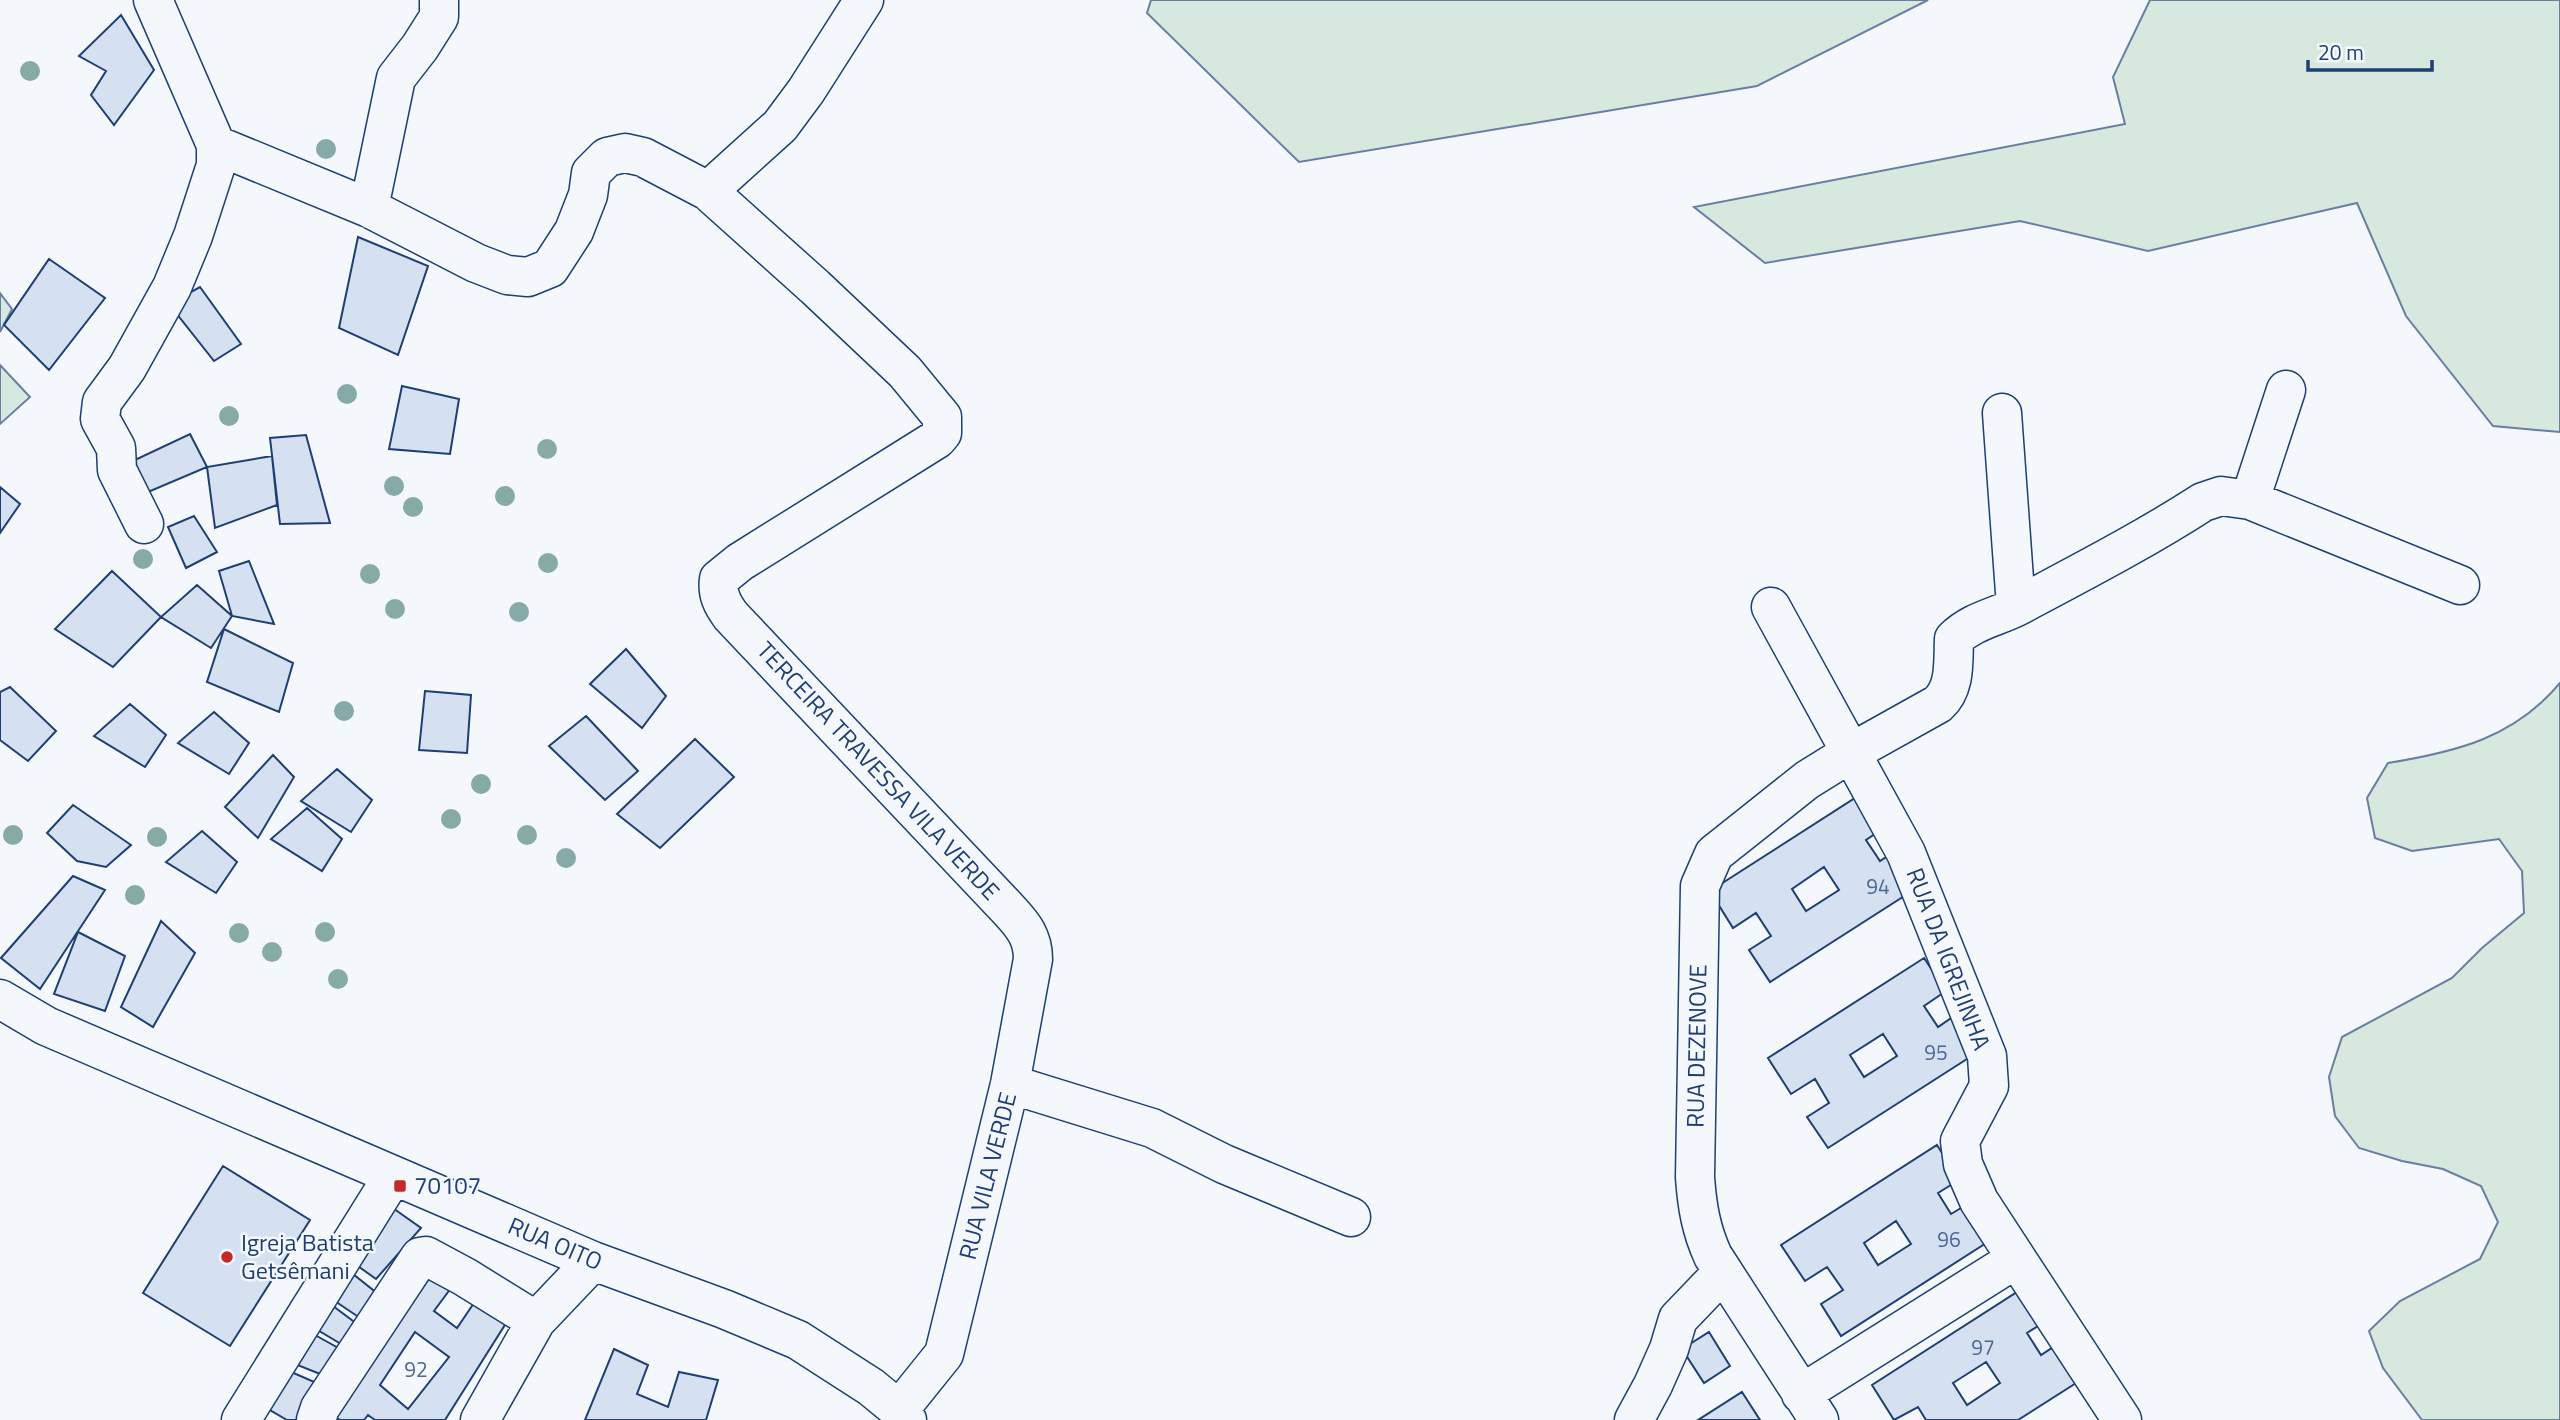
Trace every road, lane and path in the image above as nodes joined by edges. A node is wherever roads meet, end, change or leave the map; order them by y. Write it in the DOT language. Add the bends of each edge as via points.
graph roads {
  1 [pos="153,0"];
  2 [pos="439,0"];
  3 [pos="864,0"];
  4 [pos="216,145"];
  5 [pos="708,191"];
  6 [pos="369,208"];
  7 [pos="2286,390"];
  8 [pos="2002,413"];
  9 [pos="2249,500"];
  10 [pos="144,524"];
  11 [pos="2460,585"];
  12 [pos="1771,607"];
  13 [pos="2017,607"];
  14 [pos="1852,752"];
  15 [pos="1025,927"];
  16 [pos="0,999"];
  17 [pos="1010,1084"];
  18 [pos="393,1176"];
  19 [pos="1351,1217"];
  20 [pos="2016,1259"];
  21 [pos="593,1261"];
  22 [pos="1722,1273"];
  23 [pos="536,1321"];
  24 [pos="1810,1407"];
  25 [pos="903,1415"];
  26 [pos="241,1420"];
  27 [pos="316,1420"];
  28 [pos="480,1420"];
  29 [pos="1634,1420"];
  30 [pos="2122,1420"];
  1 -- 4 [label="street"];
  2 -- 6 [label="street" via="439,17 396,78"];
  3 -- 5 [label="street" via="780,126"];
  4 -- 6 [label="street"];
  4 -- 10 [label="street" via="216,165 172,287 133,358 102,402 100,419 116,448 117,470"];
  5 -- 6 [label="street" via="643,157 625,153 607,157 591,173 583,207 562,252 550,268 528,278 476,263"];
  5 -- 15 [label="street, TERCEIRA TRAVESSA VILA VERDE" via="905,372 944,425 937,439 726,572 719,579 720,597 731,616"];
  7 -- 9 [label="street"];
  8 -- 13 [label="street"];
  9 -- 11 [label="street"];
  9 -- 13 [label="street" via="2221,496 2203,502"];
  12 -- 14 [label="street, RUA DA IGREJINHA"];
  13 -- 14 [label="street, RUA DEZENOVE" via="1975,624 1954,639 1951,688 1946,697"];
  14 -- 20 [label="street, RUA DA IGREJINHA" via="1906,853 1987,1056 1989,1086 1959,1141 1979,1201"];
  14 -- 22 [label="street, RUA DEZENOVE" via="1807,780 1714,854 1700,886 1695,1177 1703,1234"];
  15 -- 17 [label="street, RUA VILA VERDE" via="1033,944 1033,960"];
  16 -- 18 [label="street, RUA OITO" via="46,1026"];
  17 -- 19 [label="street" via="1152,1128"];
  17 -- 25 [label="street, RUA VILA VERDE" via="944,1354"];
  18 -- 21 [label="street, RUA OITO"];
  18 -- 26 [label="street"];
  20 -- 24 [label="street"];
  20 -- 30 [label="street, RUA DA IGREJINHA"];
  21 -- 23 [label="street"];
  21 -- 25 [label="street, RUA OITO" via="798,1340 871,1387"];
  22 -- 24 [label="street, RUA DEZENOVE"];
  22 -- 29 [label="street" via="1678,1319 1669,1349"];
  23 -- 27 [label="street" via="465,1277 420,1257"];
  23 -- 28 [label="street"];
}
